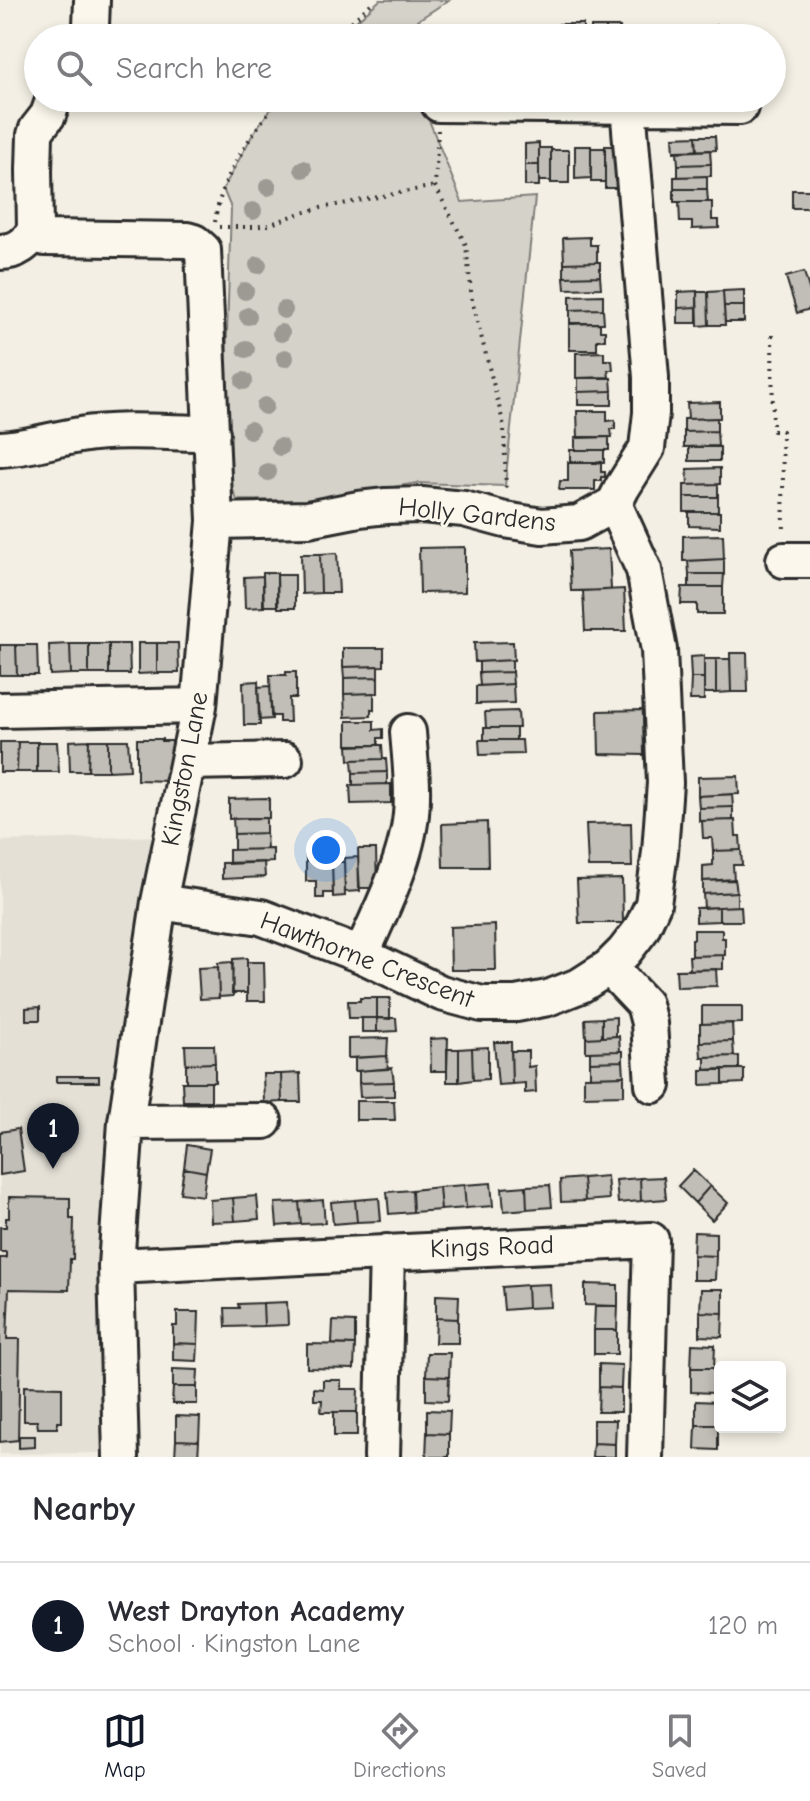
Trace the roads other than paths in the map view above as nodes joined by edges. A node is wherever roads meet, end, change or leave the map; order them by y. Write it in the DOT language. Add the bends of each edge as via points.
graph roads {
  1 [pos="92,0"];
  2 [pos="91,24"];
  3 [pos="49,112"];
  4 [pos="629,112"];
  5 [pos="27,240"];
  6 [pos="212,433"];
  7 [pos="0,449"];
  8 [pos="614,504"];
  9 [pos="215,521"];
  10 [pos="199,706"];
  11 [pos="0,710"];
  12 [pos="408,732"];
  13 [pos="285,760"];
  14 [pos="188,762"];
  15 [pos="159,902"];
  16 [pos="361,955"];
  17 [pos="609,967"];
  18 [pos="653,1085"];
  19 [pos="264,1121"];
  20 [pos="126,1122"];
  21 [pos="387,1252"];
  22 [pos="116,1266"];
  23 [pos="121,1457"];
  24 [pos="382,1457"];
  25 [pos="645,1457"];
  1 -- 2 [label="street"];
  3 -- 5 [label="street" via="35,135"];
  4 -- 8 [label="street" via="651,413 647,448"];
  5 -- 6 [label="street, Kingston Lane" via="209,238"];
  6 -- 7 [label="street" via="109,432"];
  6 -- 9 [label="street, Kingston Lane"];
  8 -- 9 [label="street, Holly Gardens" via="579,523 542,526 422,505 308,519"];
  8 -- 17 [label="street, Hawthorne Crescent" via="644,570 659,650 665,783 653,904 641,930"];
  9 -- 10 [label="street, Kingston Lane"];
  10 -- 11 [label="street"];
  10 -- 14 [label="street, Kingston Lane"];
  12 -- 16 [label="street" via="411,815 393,883"];
  13 -- 14 [label="street"];
  14 -- 15 [label="street, Kingston Lane"];
  15 -- 16 [label="street, Hawthorne Crescent" via="261,917"];
  15 -- 20 [label="street, Kingston Lane"];
  16 -- 17 [label="street, Hawthorne Crescent" via="441,993 482,1004 548,998"];
  17 -- 18 [label="street" via="644,1004"];
  19 -- 20 [label="street"];
  20 -- 22 [label="street, Kingston Lane"];
  21 -- 22 [label="street, Kings Road"];
  21 -- 24 [label="street"];
  21 -- 25 [label="street, Kings Road" via="651,1240"];
  22 -- 23 [label="street, Kingston Lane"];
}
